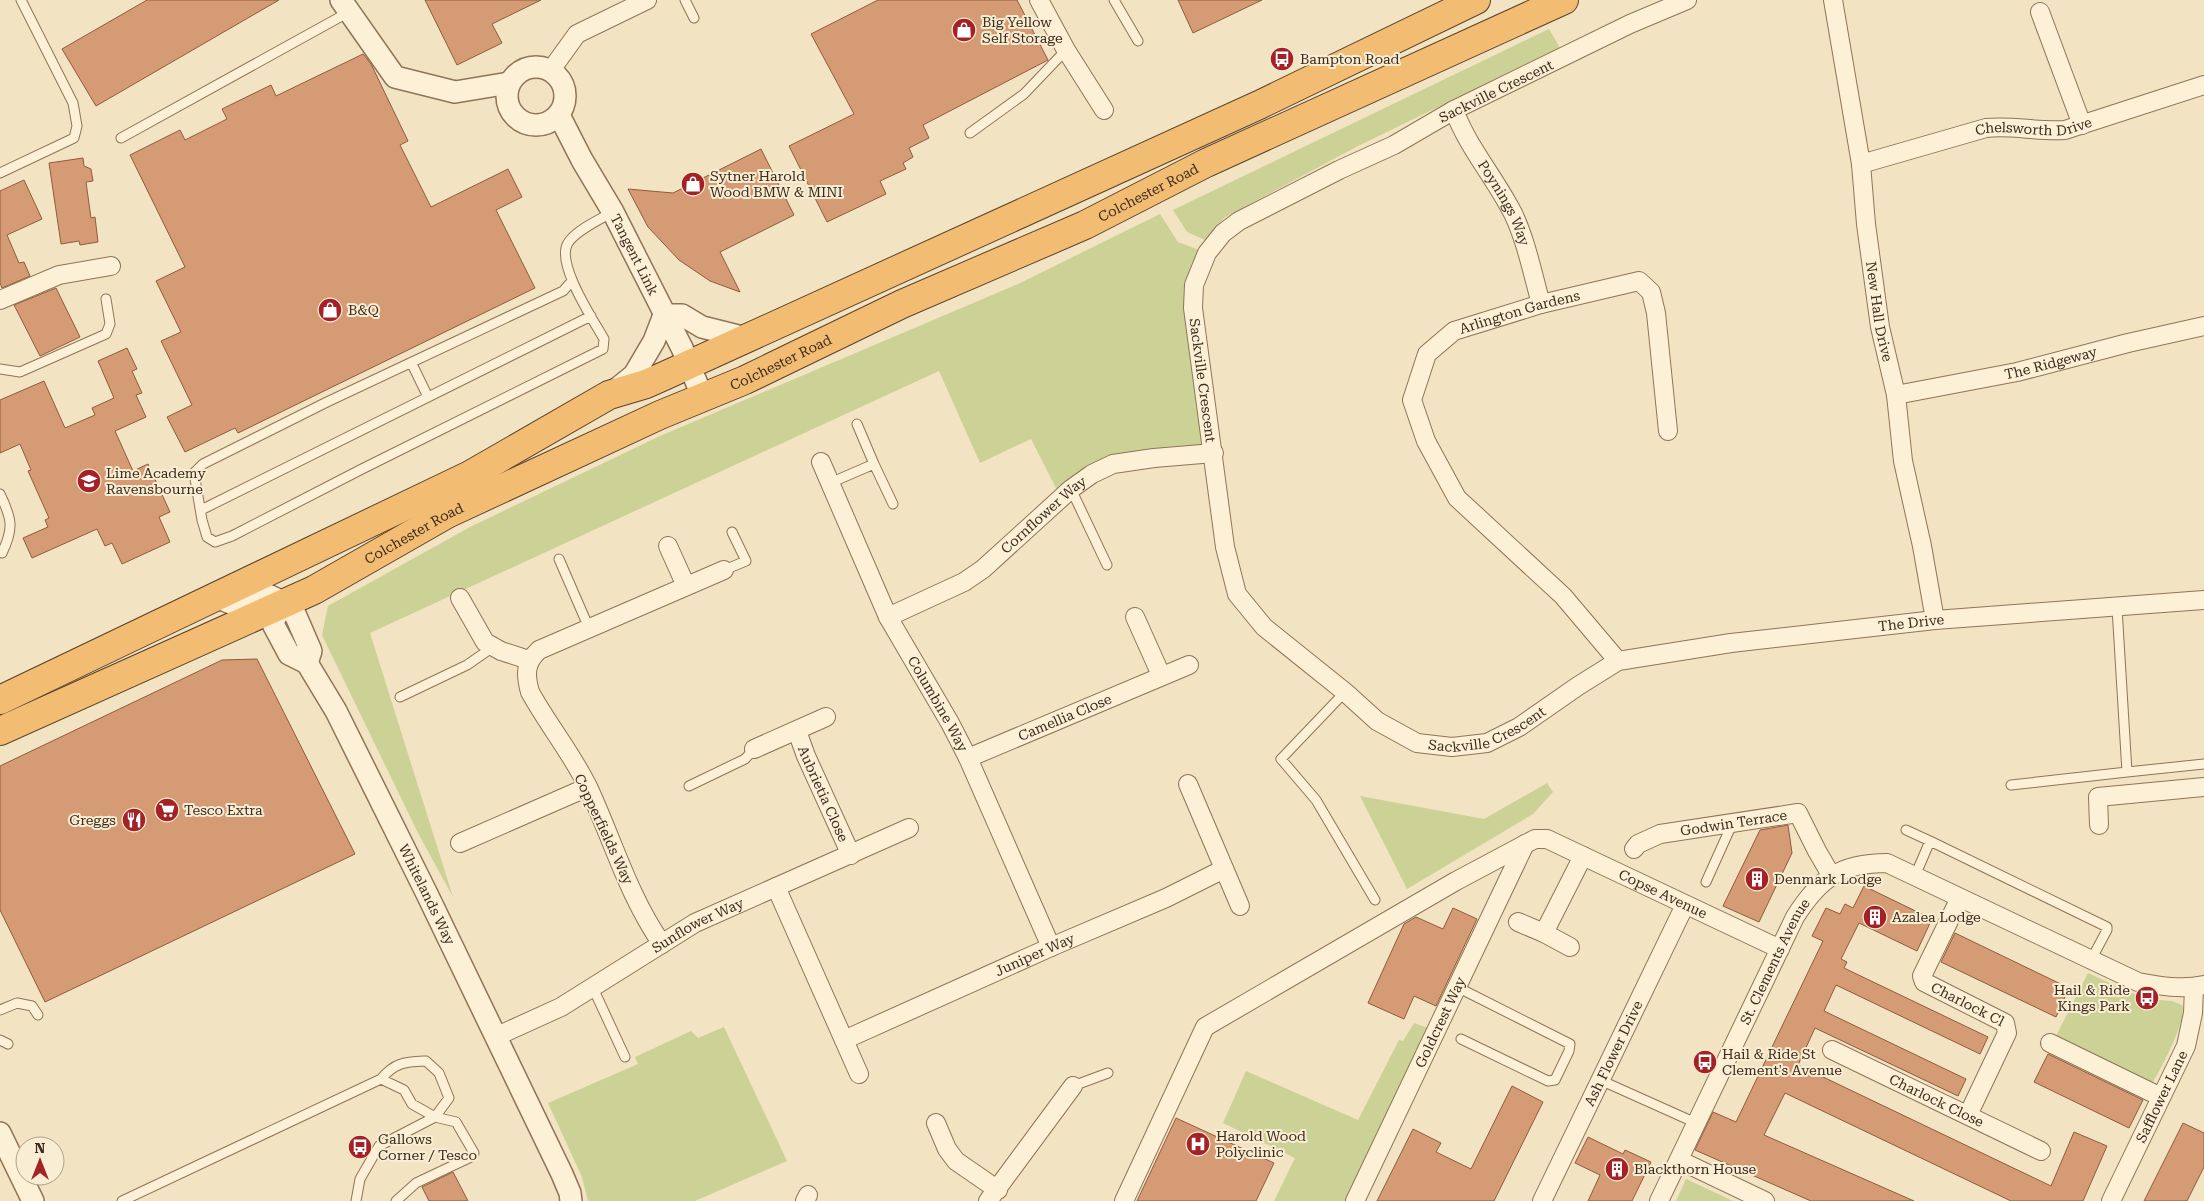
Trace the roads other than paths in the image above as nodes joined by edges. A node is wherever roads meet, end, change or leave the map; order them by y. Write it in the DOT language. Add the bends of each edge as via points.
graph roads {
  1 [pos="21,0"];
  2 [pos="647,0"];
  3 [pos="685,0"];
  4 [pos="1039,0"];
  5 [pos="1114,0"];
  6 [pos="1476,0"];
  7 [pos="1564,0"];
  8 [pos="1687,0"];
  9 [pos="1833,0"];
  10 [pos="345,6"];
  11 [pos="2040,12"];
  12 [pos="694,18"];
  13 [pos="1138,41"];
  14 [pos="1066,50"];
  15 [pos="551,70"];
  16 [pos="509,82"];
  17 [pos="2204,85"];
  18 [pos="1104,110"];
  19 [pos="1454,110"];
  20 [pos="559,115"];
  21 [pos="2082,125"];
  22 [pos="970,133"];
  23 [pos="121,138"];
  24 [pos="1861,164"];
  25 [pos="0,173"];
  26 [pos="613,212"];
  27 [pos="111,266"];
  28 [pos="572,281"];
  29 [pos="106,299"];
  30 [pos="0,300"];
  31 [pos="1541,304"];
  32 [pos="664,315"];
  33 [pos="591,316"];
  34 [pos="2204,326"];
  35 [pos="746,338"];
  36 [pos="412,364"];
  37 [pos="688,364"];
  38 [pos="0,368"];
  39 [pos="609,395"];
  40 [pos="1896,395"];
  41 [pos="428,397"];
  42 [pos="703,398"];
  43 [pos="857,424"];
  44 [pos="1668,431"];
  45 [pos="1214,453"];
  46 [pos="821,462"];
  47 [pos="874,464"];
  48 [pos="830,483"];
  49 [pos="1071,489"];
  50 [pos="0,494"];
  51 [pos="893,504"];
  52 [pos="201,510"];
  53 [pos="732,532"];
  54 [pos="668,546"];
  55 [pos="2,553"];
  56 [pos="559,559"];
  57 [pos="287,563"];
  58 [pos="1107,565"];
  59 [pos="724,570"];
  60 [pos="686,586"];
  61 [pos="216,597"];
  62 [pos="460,598"];
  63 [pos="2204,600"];
  64 [pos="280,603"];
  65 [pos="2117,608"];
  66 [pos="1134,616"];
  67 [pos="888,617"];
  68 [pos="1935,620"];
  69 [pos="589,628"];
  70 [pos="493,647"];
  71 [pos="529,660"];
  72 [pos="1618,661"];
  73 [pos="1189,665"];
  74 [pos="1161,675"];
  75 [pos="1345,692"];
  76 [pos="400,696"];
  77 [pos="0,700"];
  78 [pos="826,717"];
  79 [pos="0,731"];
  80 [pos="798,731"];
  81 [pos="754,749"];
  82 [pos="968,758"];
  83 [pos="2204,764"];
  84 [pos="2127,772"];
  85 [pos="1188,784"];
  86 [pos="2011,785"];
  87 [pos="689,786"];
  88 [pos="588,787"];
  89 [pos="2204,787"];
  90 [pos="1733,822"];
  91 [pos="2099,825"];
  92 [pos="909,828"];
  93 [pos="1906,830"];
  94 [pos="1930,841"];
  95 [pos="460,843"];
  96 [pos="1525,844"];
  97 [pos="1634,849"];
  98 [pos="850,855"];
  99 [pos="1583,856"];
  100 [pos="1224,870"];
  101 [pos="1831,875"];
  102 [pos="1915,876"];
  103 [pos="1706,882"];
  104 [pos="776,887"];
  105 [pos="1960,898"];
  106 [pos="1375,900"];
  107 [pos="1684,905"];
  108 [pos="1240,906"];
  109 [pos="1518,922"];
  110 [pos="1544,933"];
  111 [pos="662,944"];
  112 [pos="1051,947"];
  113 [pos="1570,947"];
  114 [pos="1780,949"];
  115 [pos="2091,960"];
  116 [pos="2199,986"];
  117 [pos="1458,987"];
  118 [pos="593,988"];
  119 [pos="0,1010"];
  120 [pos="38,1015"];
  121 [pos="495,1037"];
  122 [pos="1461,1039"];
  123 [pos="844,1040"];
  124 [pos="2050,1043"];
  125 [pos="1832,1050"];
  126 [pos="625,1057"];
  127 [pos="1108,1073"];
  128 [pos="859,1074"];
  129 [pos="381,1079"];
  130 [pos="1600,1080"];
  131 [pos="1073,1086"];
  132 [pos="2161,1097"];
  133 [pos="1968,1115"];
  134 [pos="435,1117"];
  135 [pos="936,1123"];
  136 [pos="1696,1123"];
  137 [pos="0,1133"];
  138 [pos="2041,1151"];
  139 [pos="1679,1160"];
  140 [pos="993,1195"];
  141 [pos="33,1201"];
  142 [pos="122,1201"];
  143 [pos="356,1201"];
  144 [pos="396,1201"];
  145 [pos="572,1201"];
  146 [pos="1124,1201"];
  147 [pos="1355,1201"];
  148 [pos="1542,1201"];
  149 [pos="1659,1201"];
  150 [pos="1765,1201"];
  151 [pos="2111,1201"];
  1 -- 25 [label="lane" via="73,104 77,126 74,138"];
  2 -- 15 [label="street" via="577,34"];
  3 -- 12 [label="lane"];
  4 -- 14 [label="street"];
  5 -- 13 [label="lane"];
  6 -- 35 [label="highway, Colchester Road" via="1259,105"];
  7 -- 42 [label="highway, Colchester Road" via="1206,163 1085,225 902,304"];
  8 -- 19 [label="street, Sackville Crescent" via="1630,24"];
  9 -- 24 [label="street, New Hall Drive"];
  10 -- 16 [label="street" via="395,77 454,92"];
  10 -- 23 [label="lane"];
  11 -- 21 [label="street"];
  14 -- 18 [label="street"];
  14 -- 22 [label="lane" via="1024,94"];
  15 -- 16 [label="street" via="530,66 520,70"];
  15 -- 20 [label="street" via="562,80 565,90 566,101"];
  16 -- 20 [label="street" via="506,97 516,119 536,126 551,122"];
  17 -- 21 [label="street, Chelsworth Drive"];
  19 -- 31 [label="street, Poynings Way" via="1463,133 1510,208 1529,258"];
  19 -- 45 [label="street, Sackville Crescent" via="1394,145 1239,221 1211,247 1194,285 1193,308"];
  20 -- 26 [label="street, Tangent Link"];
  21 -- 24 [label="street, Chelsworth Drive" via="2048,131 2002,126 1986,128"];
  24 -- 40 [label="street, New Hall Drive" via="1880,327"];
  26 -- 28 [label="lane" via="567,243 565,254"];
  26 -- 32 [label="street, Tangent Link"];
  27 -- 30 [label="street" via="59,275"];
  28 -- 33 [label="lane"];
  28 -- 36 [label="lane" via="563,291"];
  29 -- 38 [label="lane" via="110,324 106,334 20,372"];
  31 -- 44 [label="street, Arlington Gardens" via="1639,281 1651,292 1662,357"];
  31 -- 72 [label="street, Arlington Gardens" via="1454,331 1428,354 1412,400 1426,441 1457,498 1562,596"];
  32 -- 35 [label="street" via="682,315 702,327"];
  32 -- 37 [label="street, Tangent Link"];
  32 -- 39 [label="street" via="654,341 634,375"];
  33 -- 41 [label="lane"];
  33 -- 52 [label="lane" via="604,340 603,349 232,536 215,542 207,537"];
  34 -- 40 [label="street, The Ridgeway" via="2017,372"];
  35 -- 37 [label="highway, Colchester Road"];
  36 -- 41 [label="lane"];
  36 -- 52 [label="lane" via="203,464 194,472"];
  37 -- 39 [label="highway, Colchester Road" via="646,384"];
  37 -- 42 [label="street, Tangent Link"];
  39 -- 57 [label="highway, Colchester Road" via="470,475"];
  40 -- 68 [label="street, New Hall Drive" via="1903,461"];
  41 -- 52 [label="lane"];
  42 -- 64 [label="highway, Colchester Road" via="447,514 314,590"];
  43 -- 47 [label="lane"];
  45 -- 49 [label="street, Cornflower Way" via="1114,464"];
  45 -- 75 [label="street, Sackville Crescent" via="1225,547 1237,594 1264,626"];
  46 -- 48 [label="street, Columbine Way"];
  47 -- 48 [label="lane"];
  47 -- 51 [label="lane"];
  48 -- 67 [label="street, Columbine Way"];
  49 -- 58 [label="lane"];
  49 -- 67 [label="street, Cornflower Way" via="983,570"];
  50 -- 55 [label="lane" via="10,515 10,536"];
  53 -- 59 [label="lane" via="746,561"];
  54 -- 60 [label="street"];
  56 -- 69 [label="lane"];
  57 -- 61 [label="highway, Colchester Road"];
  57 -- 64 [label="highway"];
  59 -- 60 [label="street"];
  60 -- 69 [label="street"];
  61 -- 64 [label="street" via="238,606 266,594"];
  61 -- 77 [label="highway, Colchester Road"];
  62 -- 70 [label="street" via="485,642"];
  63 -- 65 [label="street, The Drive"];
  64 -- 79 [label="highway, Colchester Road"];
  64 -- 121 [label="street, Whitelands Way" via="273,624 289,654 307,663 336,711"];
  65 -- 68 [label="street, The Drive"];
  65 -- 84 [label="lane"];
  66 -- 74 [label="street"];
  67 -- 82 [label="street, Columbine Way"];
  68 -- 72 [label="street, The Drive"];
  69 -- 71 [label="street" via="539,650"];
  70 -- 71 [label="street"];
  70 -- 76 [label="lane" via="467,665"];
  71 -- 88 [label="street, Copperfields Way" via="526,680 530,692"];
  72 -- 75 [label="street, Sackville Crescent" via="1520,728 1487,743 1452,747 1417,743 1377,721"];
  73 -- 74 [label="street, Camellia Close"];
  74 -- 82 [label="street, Camellia Close"];
  75 -- 106 [label="lane" via="1281,759 1316,800"];
  78 -- 80 [label="street"];
  80 -- 81 [label="street"];
  80 -- 98 [label="street, Aubrietia Close"];
  81 -- 87 [label="lane" via="745,759"];
  82 -- 112 [label="street, Columbine Way"];
  83 -- 84 [label="lane"];
  84 -- 86 [label="lane"];
  85 -- 100 [label="street"];
  88 -- 95 [label="street"];
  88 -- 111 [label="street, Copperfields Way" via="649,926"];
  89 -- 91 [label="street" via="2098,797"];
  90 -- 97 [label="street, Godwin Terrace" via="1660,834"];
  90 -- 101 [label="street, Godwin Terrace" via="1798,813"];
  90 -- 103 [label="lane"];
  92 -- 98 [label="street, Sunflower Way"];
  93 -- 94 [label="lane"];
  94 -- 102 [label="lane"];
  94 -- 115 [label="lane" via="2107,927"];
  96 -- 99 [label="street, Copse Avenue" via="1535,839 1547,839"];
  96 -- 117 [label="street, Goldcrest Way"];
  96 -- 146 [label="street" via="1206,1027"];
  98 -- 104 [label="street, Sunflower Way"];
  99 -- 107 [label="street, Copse Avenue"];
  99 -- 110 [label="street"];
  100 -- 108 [label="street"];
  100 -- 112 [label="street, Juniper Way"];
  101 -- 102 [label="street, St. Clements Avenue" via="1868,863 1887,863"];
  101 -- 114 [label="street, St. Clements Avenue" via="1806,899"];
  102 -- 105 [label="street, St. Clements Avenue"];
  104 -- 111 [label="street, Sunflower Way" via="695,923"];
  104 -- 123 [label="street"];
  105 -- 115 [label="street, St. Clements Avenue"];
  105 -- 133 [label="street, Charlock Cl" via="1922,976 1924,982 2005,1024 2008,1033"];
  107 -- 114 [label="street, Copse Avenue"];
  107 -- 130 [label="street, Ash Flower Drive"];
  109 -- 110 [label="street"];
  110 -- 113 [label="street"];
  111 -- 118 [label="street, Sunflower Way"];
  112 -- 123 [label="street, Juniper Way"];
  114 -- 136 [label="street, St. Clements Avenue"];
  115 -- 116 [label="street, St. Clements Avenue" via="2138,982 2166,987"];
  116 -- 132 [label="street, Safflower Lane" via="2186,1046"];
  117 -- 122 [label="lane" via="1570,1044 1570,1051 1555,1080 1548,1081"];
  117 -- 147 [label="street, Goldcrest Way"];
  118 -- 121 [label="street, Sunflower Way" via="561,1007"];
  118 -- 126 [label="lane"];
  119 -- 120 [label="lane" via="17,1002 32,1006"];
  121 -- 145 [label="street, Whitelands Way"];
  123 -- 128 [label="street"];
  124 -- 132 [label="street"];
  125 -- 133 [label="street, Charlock Close"];
  127 -- 131 [label="lane"];
  129 -- 134 [label="lane" via="404,1090 412,1104"];
  129 -- 134 [label="lane" via="390,1069 406,1062 426,1061 439,1073 449,1098"];
  129 -- 142 [label="lane"];
  130 -- 136 [label="lane"];
  130 -- 148 [label="street, Ash Flower Drive"];
  131 -- 140 [label="street"];
  132 -- 151 [label="street, Safflower Lane"];
  133 -- 138 [label="street, Charlock Close"];
  134 -- 143 [label="lane" via="379,1146 360,1179"];
  134 -- 144 [label="lane" via="456,1122 474,1154 416,1183"];
  135 -- 140 [label="street" via="956,1161"];
  136 -- 139 [label="street, St. Clements Avenue"];
  137 -- 141 [label="street"];
  139 -- 149 [label="street, St. Clements Avenue"];
  139 -- 150 [label="street"];
}
